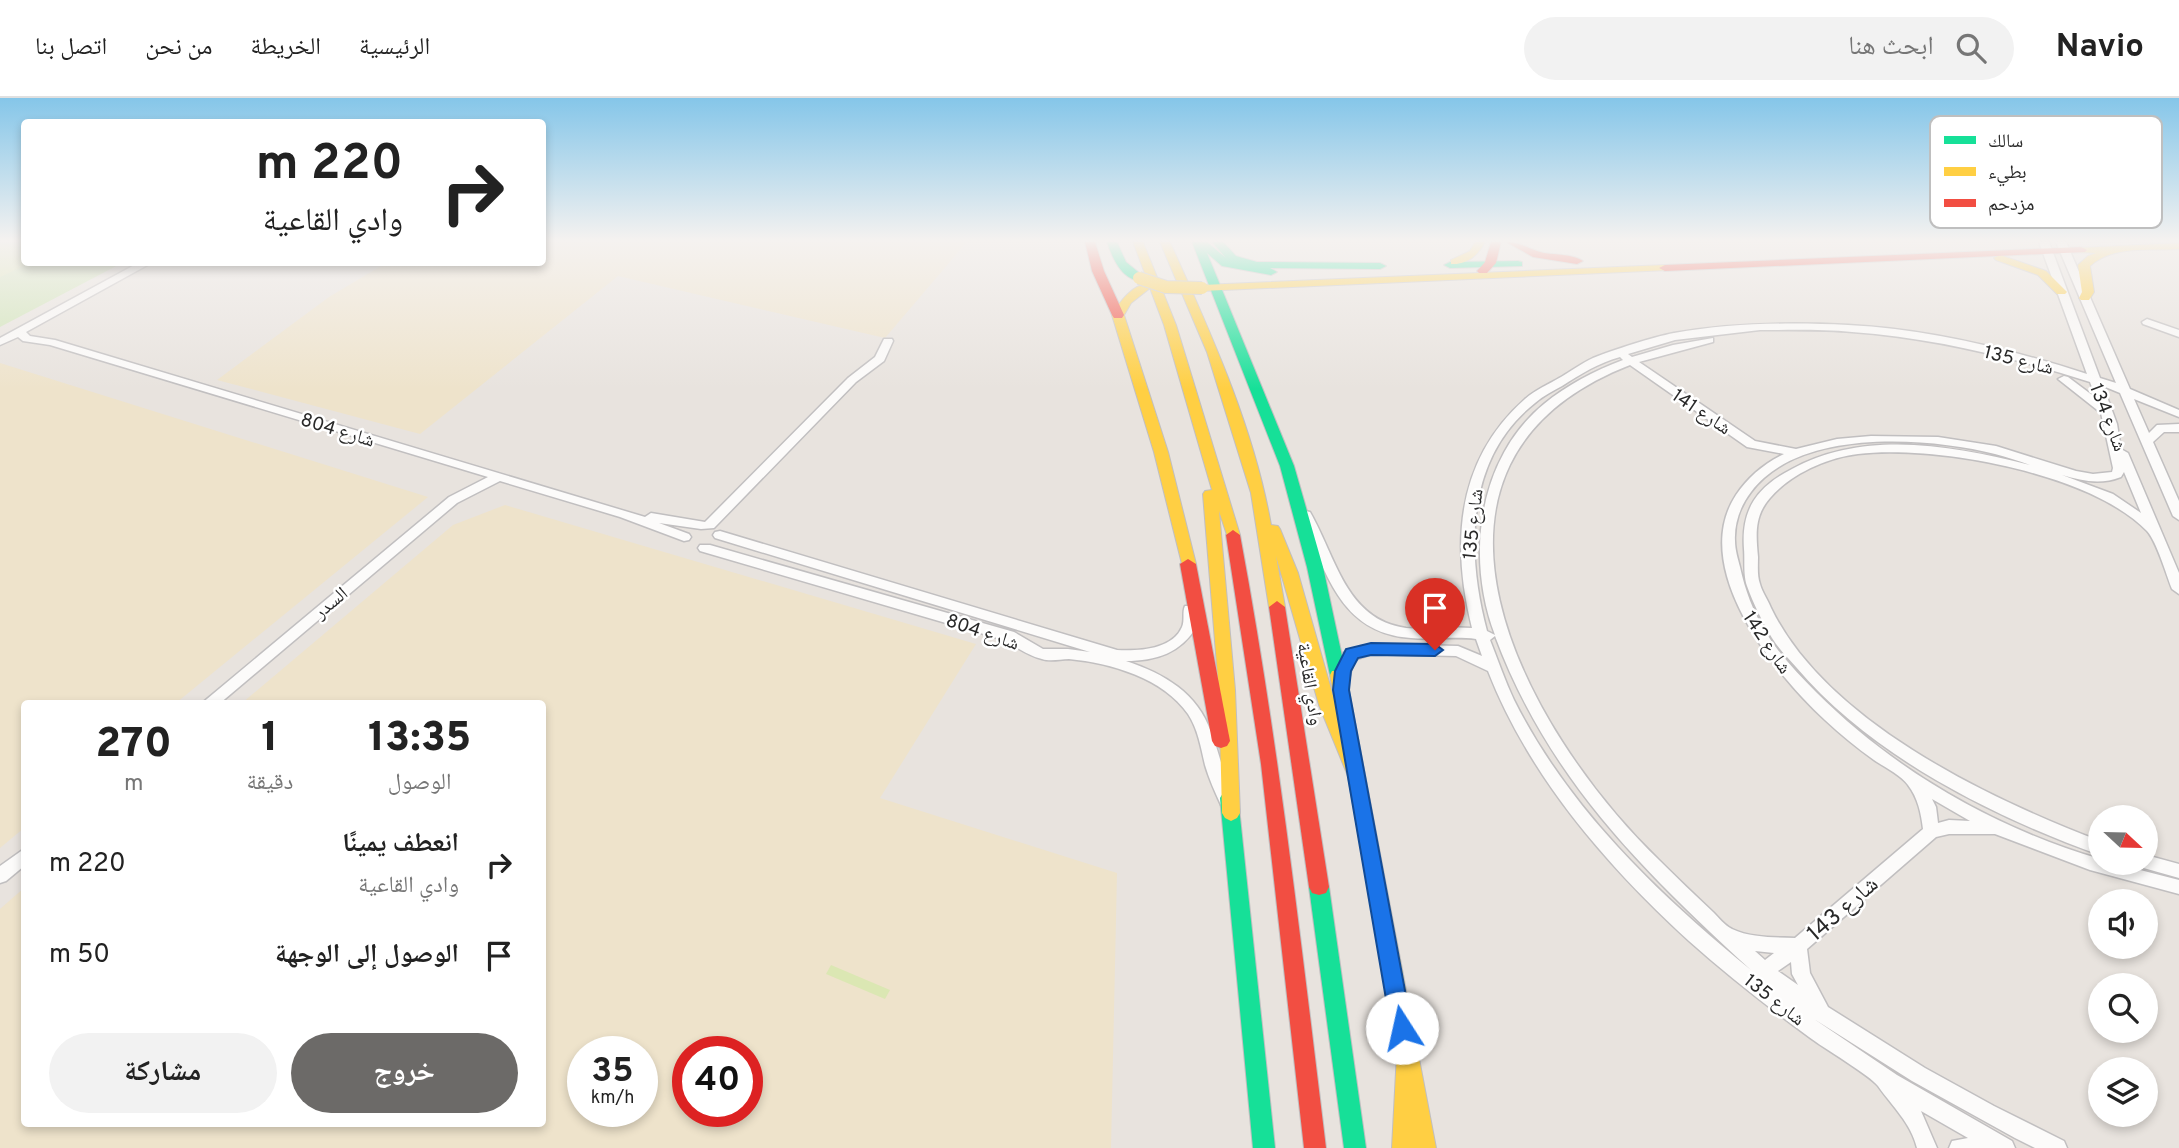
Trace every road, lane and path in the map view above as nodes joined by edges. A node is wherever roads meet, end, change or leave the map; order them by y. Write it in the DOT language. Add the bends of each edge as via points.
graph roads {
  1 [pos="86,291"];
  2 [pos="92,291"];
  3 [pos="1107,291"];
  4 [pos="1137,291"];
  5 [pos="1157,291"];
  6 [pos="1186,291"];
  7 [pos="1211,291"];
  8 [pos="1257,291"];
  9 [pos="2081,291"];
  10 [pos="2088,291"];
  11 [pos="2061,292"];
  12 [pos="2085,298"];
  13 [pos="1118,315"];
  14 [pos="2147,322"];
  15 [pos="15,331"];
  16 [pos="2179,334"];
  17 [pos="0,337"];
  18 [pos="2077,337"];
  19 [pos="1235,339"];
  20 [pos="888,341"];
  21 [pos="0,342"];
  22 [pos="1618,352"];
  23 [pos="1654,353"];
  24 [pos="1631,361"];
  25 [pos="2046,365"];
  26 [pos="2116,367"];
  27 [pos="1607,370"];
  28 [pos="1653,377"];
  29 [pos="2064,379"];
  30 [pos="2097,385"];
  31 [pos="2128,397"];
  32 [pos="2167,408"];
  33 [pos="2179,414"];
  34 [pos="2108,416"];
  35 [pos="2179,425"];
  36 [pos="1201,436"];
  37 [pos="2147,442"];
  38 [pos="1751,444"];
  39 [pos="1796,453"];
  40 [pos="475,469"];
  41 [pos="1762,472"];
  42 [pos="499,476"];
  43 [pos="2106,480"];
  44 [pos="1258,493"];
  45 [pos="453,500"];
  46 [pos="2115,502"];
  47 [pos="1300,508"];
  48 [pos="625,514"];
  49 [pos="2179,516"];
  50 [pos="712,529"];
  51 [pos="2154,530"];
  52 [pos="684,537"];
  53 [pos="705,548"];
  54 [pos="1190,574"];
  55 [pos="2179,589"];
  56 [pos="1473,607"];
  57 [pos="1449,634"];
  58 [pos="1480,634"];
  59 [pos="1504,643"];
  60 [pos="1493,667"];
  61 [pos="1341,690"];
  62 [pos="213,700"];
  63 [pos="1356,775"];
  64 [pos="1911,778"];
  65 [pos="1230,808"];
  66 [pos="2003,830"];
  67 [pos="1931,832"];
  68 [pos="2088,844"];
  69 [pos="21,858"];
  70 [pos="2158,866"];
  71 [pos="2179,871"];
  72 [pos="0,876"];
  73 [pos="2179,887"];
  74 [pos="1725,936"];
  75 [pos="1798,946"];
  76 [pos="1758,976"];
  77 [pos="1824,1014"];
  78 [pos="1406,1054"];
  79 [pos="1876,1072"];
  80 [pos="1264,1148"];
  81 [pos="1315,1148"];
  82 [pos="1354,1148"];
  83 [pos="1403,1148"];
  84 [pos="1425,1148"];
  85 [pos="1927,1148"];
  86 [pos="1959,1148"];
  87 [pos="1994,1148"];
  88 [pos="2005,1148"];
  89 [pos="2057,1148"];
  1 -- 15 [label="street"];
  2 -- 15 [label="street"];
  3 -- 13 [label="main road"];
  4 -- 13 [label="main road"];
  5 -- 36 [label="main road"];
  6 -- 44 [label="main road, وادي القاعية" via="1213,352"];
  7 -- 19 [label="main road, وادي القاعية"];
  8 -- 19 [label="main road" via="1238,298"];
  9 -- 12 [label="street, شارع 134"];
  10 -- 12 [label="main road"];
  11 -- 18 [label="street, شارع 134"];
  12 -- 26 [label="street, شارع 134"];
  13 -- 54 [label="main road" via="1161,452"];
  14 -- 16 [label="street"];
  15 -- 17 [label="street"];
  15 -- 21 [label="street"];
  15 -- 40 [label="street, شارع 804" via="27,339 51,342"];
  18 -- 25 [label="street" via="2072,360"];
  18 -- 30 [label="street, شارع 134"];
  19 -- 47 [label="main road, وادي القاعية"];
  20 -- 50 [label="street" via="880,359 852,380"];
  22 -- 24 [label="street, شارع 141"];
  22 -- 25 [label="street, شارع 135" via="1708,331 1820,327 1931,339"];
  22 -- 56 [label="street, شارع 135" via="1550,385 1493,440 1478,472 1468,521 1466,549"];
  23 -- 24 [label="street, شارع 135"];
  23 -- 28 [label="street, شارع 141" via="1649,364"];
  23 -- 29 [label="street, شارع 135" via="1722,339 1825,335 1942,349"];
  24 -- 27 [label="street, شارع 135"];
  24 -- 28 [label="street, شارع 141"];
  25 -- 30 [label="street, شارع 135"];
  26 -- 31 [label="street, شارع 134"];
  26 -- 32 [label="street"];
  27 -- 28 [label="street, شارع 141"];
  27 -- 59 [label="street, شارع 135" via="1571,389 1532,420 1512,447 1496,483 1488,514 1486,555"];
  28 -- 38 [label="street, شارع 141"];
  29 -- 30 [label="street, شارع 135"];
  29 -- 34 [label="street"];
  30 -- 31 [label="street, شارع 135"];
  30 -- 34 [label="street, شارع 134"];
  31 -- 32 [label="street, شارع 135"];
  31 -- 35 [label="street, شارع 135"];
  31 -- 37 [label="street, شارع 134"];
  32 -- 33 [label="street, شارع 135"];
  34 -- 43 [label="street" via="2119,468"];
  34 -- 51 [label="street, شارع 134"];
  35 -- 37 [label="street" via="2161,428"];
  36 -- 65 [label="main road" via="1215,534"];
  36 -- 81 [label="main road" via="1232,529 1249,619"];
  37 -- 49 [label="street, شارع 134"];
  38 -- 39 [label="street, شارع 141"];
  38 -- 41 [label="street, شارع 141"];
  39 -- 41 [label="street, شارع 142"];
  39 -- 43 [label="street, شارع 142" via="1864,440 1918,439 1996,450 2074,475"];
  40 -- 42 [label="street, شارع 804"];
  40 -- 45 [label="street"];
  41 -- 64 [label="street, شارع 142" via="1742,494 1729,522 1730,563 1751,622 1767,647 1819,704"];
  42 -- 45 [label="street"];
  42 -- 48 [label="street, شارع 804"];
  43 -- 46 [label="street" via="2120,490"];
  44 -- 63 [label="main road" via="1290,573 1327,705"];
  44 -- 82 [label="main road, وادي القاعية" via="1307,792"];
  45 -- 62 [label="street, السدر"];
  46 -- 51 [label="street, شارع 142"];
  46 -- 68 [label="street, شارع 142" via="1996,461 1944,452 1873,450 1824,458 1789,474 1759,502 1749,527 1750,566 1771,623 1836,699 1874,732 1941,776 2043,827"];
  47 -- 57 [label="street, وادي القاعية" via="1345,596 1362,618 1380,629"];
  47 -- 61 [label="main road, وادي القاعية"];
  48 -- 50 [label="street, شارع 804"];
  48 -- 52 [label="street, شارع 804"];
  50 -- 52 [label="street" via="693,528"];
  50 -- 53 [label="street" via="715,543"];
  50 -- 54 [label="street, شارع 804" via="1132,657 1160,652 1184,635 1192,621 1186,587"];
  51 -- 55 [label="street, شارع 134"];
  52 -- 53 [label="street, شارع 804" via="689,547"];
  53 -- 65 [label="street, شارع 804" via="1009,636 1042,654 1069,654 1145,675 1179,694 1192,709"];
  54 -- 65 [label="main road"];
  56 -- 57 [label="street" via="1465,623"];
  56 -- 58 [label="street, شارع 135"];
  57 -- 58 [label="street, وادي القاعية"];
  58 -- 59 [label="street, وادي القاعية"];
  58 -- 60 [label="street, شارع 135"];
  59 -- 74 [label="street, شارع 135" via="1551,738 1602,809"];
  60 -- 61 [label="street, وادي القاعية" via="1458,651 1363,650 1346,660"];
  60 -- 76 [label="street, شارع 135" via="1531,742 1590,828 1681,920"];
  61 -- 63 [label="main road, وادي القاعية"];
  63 -- 78 [label="main road, وادي القاعية"];
  64 -- 66 [label="street, شارع 142"];
  64 -- 67 [label="street" via="1928,807"];
  65 -- 80 [label="main road"];
  66 -- 67 [label="street" via="1950,827"];
  66 -- 73 [label="street, شارع 142" via="2075,859"];
  67 -- 75 [label="street, شارع 143"];
  69 -- 72 [label="street"];
  70 -- 71 [label="street"];
  74 -- 75 [label="street" via="1761,945"];
  74 -- 76 [label="street, شارع 135"];
  75 -- 76 [label="street, شارع 143"];
  75 -- 77 [label="street" via="1801,974"];
  76 -- 77 [label="street, شارع 135"];
  76 -- 79 [label="street, شارع 135"];
  77 -- 89 [label="street, شارع 135" via="1917,1074"];
  78 -- 83 [label="main road"];
  78 -- 84 [label="main road, وادي القاعية"];
  79 -- 85 [label="street" via="1915,1118"];
  79 -- 88 [label="street, شارع 135"];
  86 -- 87 [label="street"];
}
